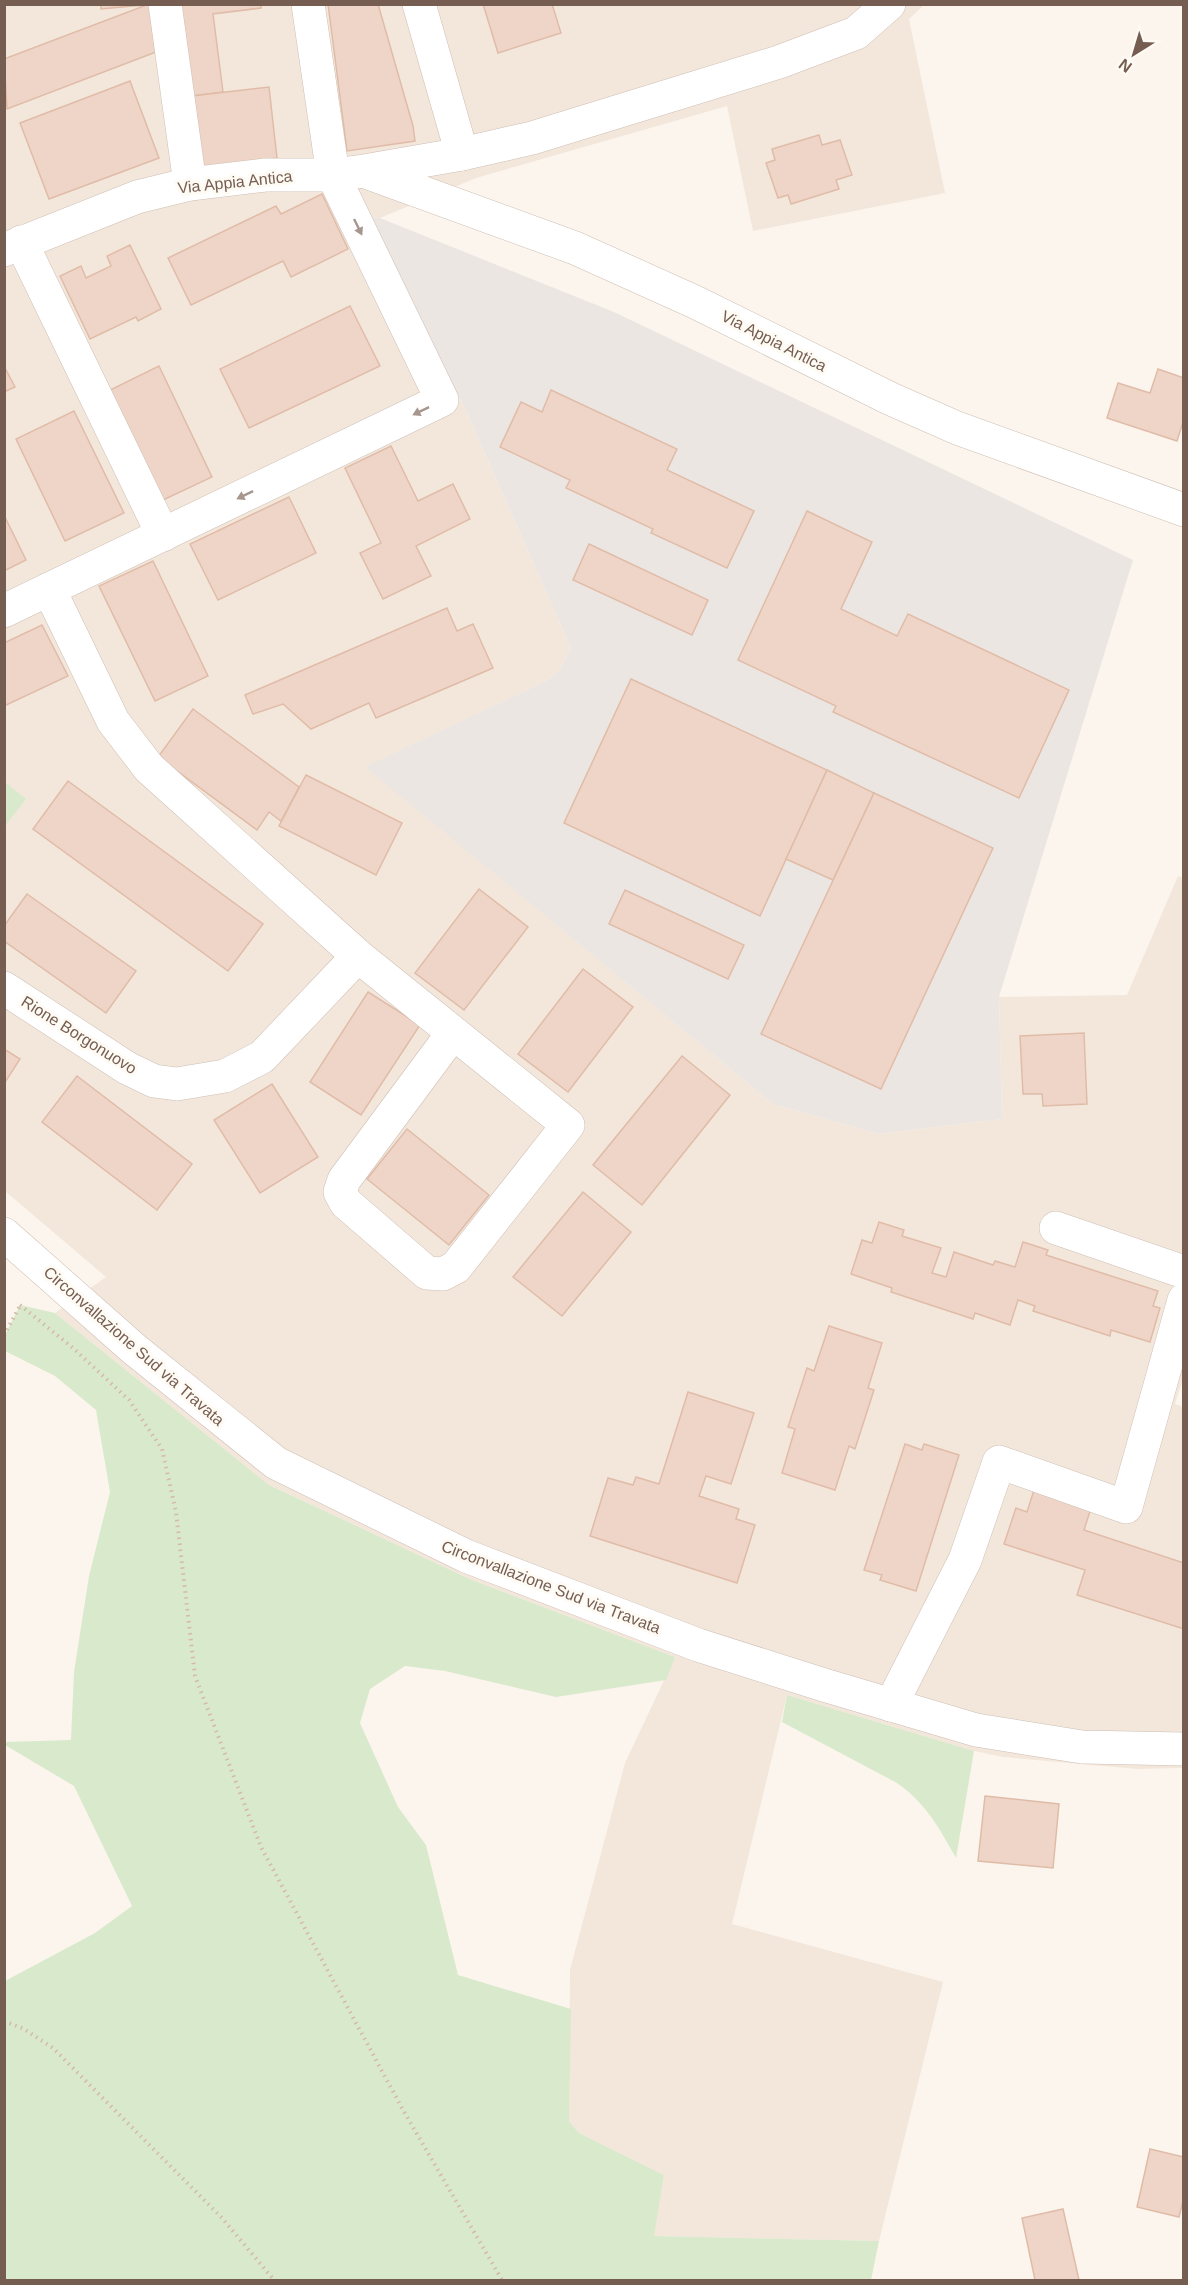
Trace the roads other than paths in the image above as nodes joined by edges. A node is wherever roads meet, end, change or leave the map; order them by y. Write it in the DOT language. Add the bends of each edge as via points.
graph roads {
  1 [pos="165,4"];
  2 [pos="308,4"];
  3 [pos="419,4"];
  4 [pos="889,4"];
  5 [pos="462,154"];
  6 [pos="349,173"];
  7 [pos="190,184"];
  8 [pos="13,246"];
  9 [pos="1184,510"];
  10 [pos="163,535"];
  11 [pos="50,589"];
  12 [pos="4,611"];
  13 [pos="358,956"];
  14 [pos="4,988"];
  15 [pos="453,1033"];
  16 [pos="1056,1228"];
  17 [pos="4,1234"];
  18 [pos="1184,1272"];
  19 [pos="1184,1300"];
  20 [pos="891,1705"];
  21 [pos="1184,1749"];
  1 -- 7 [label="street"];
  2 -- 6 [label="street"];
  3 -- 5 [label="street"];
  4 -- 5 [label="street" via="856,33 780,62 532,138"];
  5 -- 6 [label="street"];
  6 -- 7 [label="street, Via Appia Antica" via="265,175"];
  6 -- 9 [label="street, Via Appia Antica" via="575,248 957,428"];
  6 -- 10 [label="street, one-way" via="442,400"];
  7 -- 8 [label="street, Via Appia Antica" via="137,197"];
  8 -- 10 [label="street"];
  10 -- 11 [label="street"];
  11 -- 12 [label="street"];
  11 -- 13 [label="street" via="112,721 149,768"];
  13 -- 14 [label="street, Rione Borgonuovo" via="262,1057 225,1076 177,1084 154,1081 127,1068"];
  13 -- 15 [label="street"];
  15 -- 15 [label="street" via="568,1125 456,1267 443,1274 428,1274 346,1203 340,1192 344,1180"];
  16 -- 18 [label="street"];
  17 -- 20 [label="street, Circonvallazione Sud via Travata" via="134,1349 276,1463 466,1556 698,1645"];
  19 -- 20 [label="street" via="1126,1507 999,1462 965,1560"];
  20 -- 21 [label="street, Circonvallazione Sud via Travata" via="976,1730 1025,1739 1082,1747"];
}
